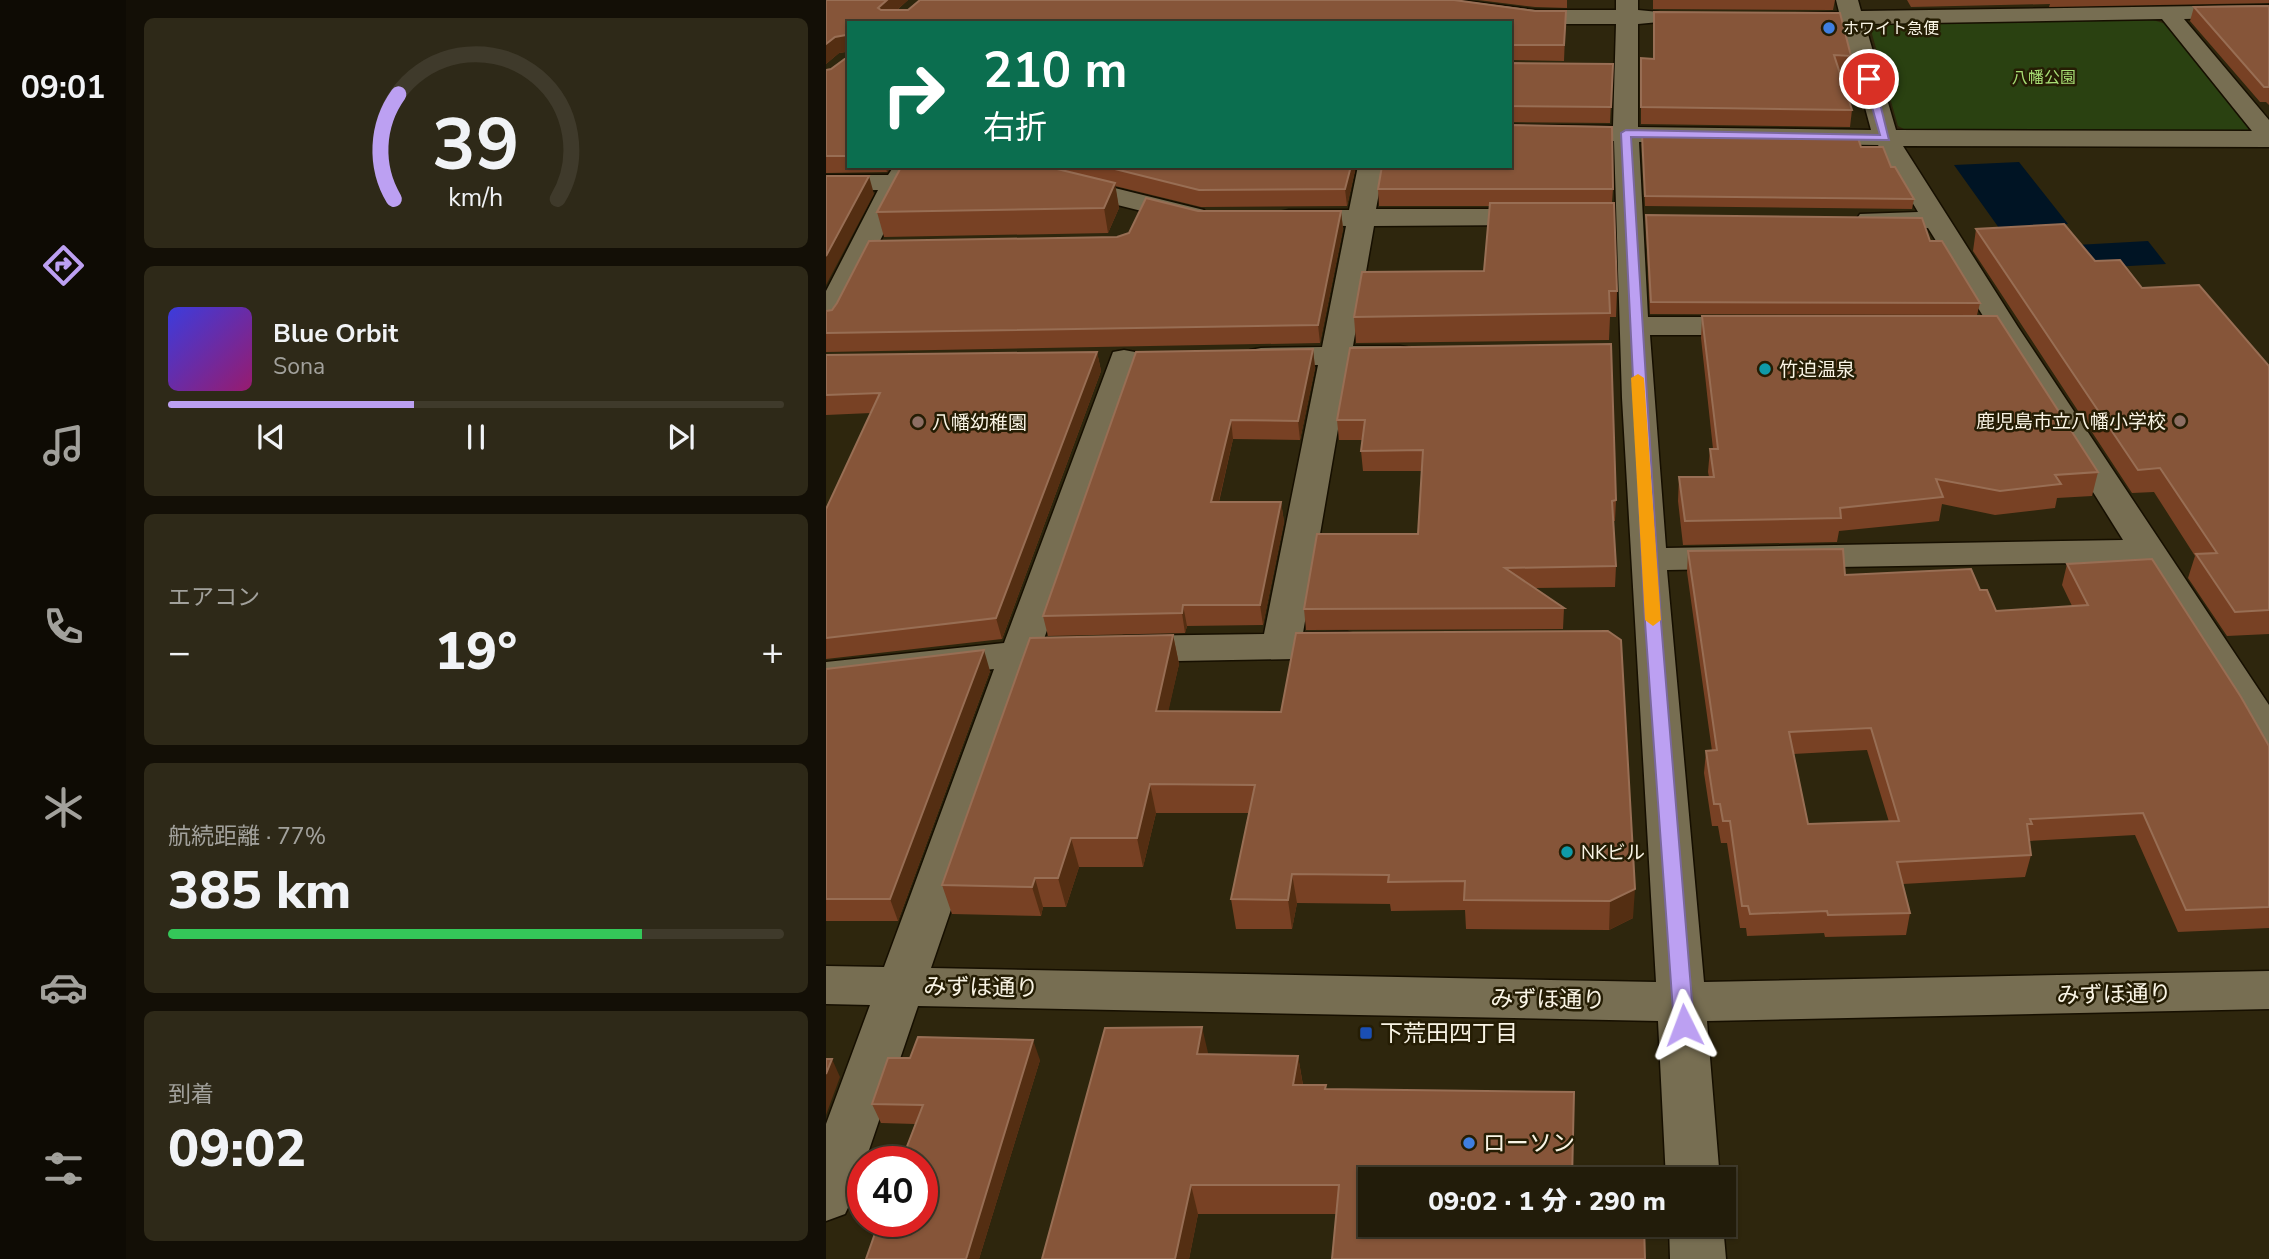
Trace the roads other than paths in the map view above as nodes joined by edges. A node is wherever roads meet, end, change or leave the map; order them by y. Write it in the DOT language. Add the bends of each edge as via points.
graph roads {
  1 [pos="1403,0"];
  2 [pos="1409,0"];
  3 [pos="1627,8"];
  4 [pos="2051,8"];
  5 [pos="1956,9"];
  6 [pos="1850,10"];
  7 [pos="2269,11"];
  8 [pos="2168,13"];
  9 [pos="1677,18"];
  10 [pos="1771,19"];
  11 [pos="1399,21"];
  12 [pos="1512,132"];
  13 [pos="1626,133"];
  14 [pos="2269,137"];
  15 [pos="1886,138"];
  16 [pos="1371,168"];
  17 [pos="902,174"];
  18 [pos="1057,177"];
  19 [pos="977,182"];
  20 [pos="826,183"];
  21 [pos="1361,217"];
  22 [pos="1562,217"];
  23 [pos="1214,218"];
  24 [pos="1268,218"];
  25 [pos="1844,219"];
  26 [pos="1938,220"];
  27 [pos="826,320"];
  28 [pos="1785,326"];
  29 [pos="1627,343"];
  30 [pos="1432,354"];
  31 [pos="1337,356"];
  32 [pos="1230,358"];
  33 [pos="1123,359"];
  34 [pos="2150,551"];
  35 [pos="1649,559"];
  36 [pos="1615,643"];
  37 [pos="1654,643"];
  38 [pos="1379,645"];
  39 [pos="1282,646"];
  40 [pos="1019,652"];
  41 [pos="826,675"];
  42 [pos="2269,737"];
  43 [pos="826,985"];
  44 [pos="903,985"];
  45 [pos="2269,990"];
  46 [pos="1683,1002"];
  47 [pos="1692,1167"];
  48 [pos="826,1197"];
  49 [pos="1697,1237"];
  50 [pos="1698,1259"];
  1 -- 11 [label="street"];
  2 -- 3 [label="street" via="1535,17"];
  3 -- 9 [label="street"];
  3 -- 13 [label="street" via="1614,71"];
  4 -- 5 [label="street"];
  4 -- 8 [label="street"];
  5 -- 6 [label="street"];
  6 -- 10 [label="street"];
  6 -- 15 [label="street"];
  7 -- 8 [label="street"];
  8 -- 14 [label="street"];
  12 -- 13 [label="street"];
  13 -- 15 [label="street"];
  13 -- 29 [label="street"];
  14 -- 15 [label="street"];
  15 -- 26 [label="street"];
  16 -- 21 [label="street"];
  17 -- 19 [label="street"];
  17 -- 20 [label="street"];
  17 -- 27 [label="street" via="875,249"];
  18 -- 23 [label="street" via="1133,213"];
  21 -- 22 [label="street"];
  21 -- 24 [label="street"];
  21 -- 31 [label="street"];
  25 -- 26 [label="street"];
  26 -- 34 [label="street" via="1990,327"];
  28 -- 29 [label="street"];
  29 -- 35 [label="street"];
  30 -- 31 [label="street"];
  31 -- 32 [label="street"];
  31 -- 39 [label="street"];
  33 -- 40 [label="street"];
  34 -- 35 [label="street"];
  34 -- 42 [label="street"];
  35 -- 37 [label="street"];
  36 -- 37 [label="street"];
  37 -- 46 [label="street"];
  38 -- 39 [label="street"];
  39 -- 40 [label="street"];
  40 -- 41 [label="street"];
  40 -- 44 [label="street"];
  43 -- 44 [label="street, みずほ通り"];
  44 -- 46 [label="street, みずほ通り"];
  44 -- 48 [label="street"];
  45 -- 46 [label="street, みずほ通り"];
  46 -- 47 [label="street"];
  49 -- 50 [label="street"];
}
